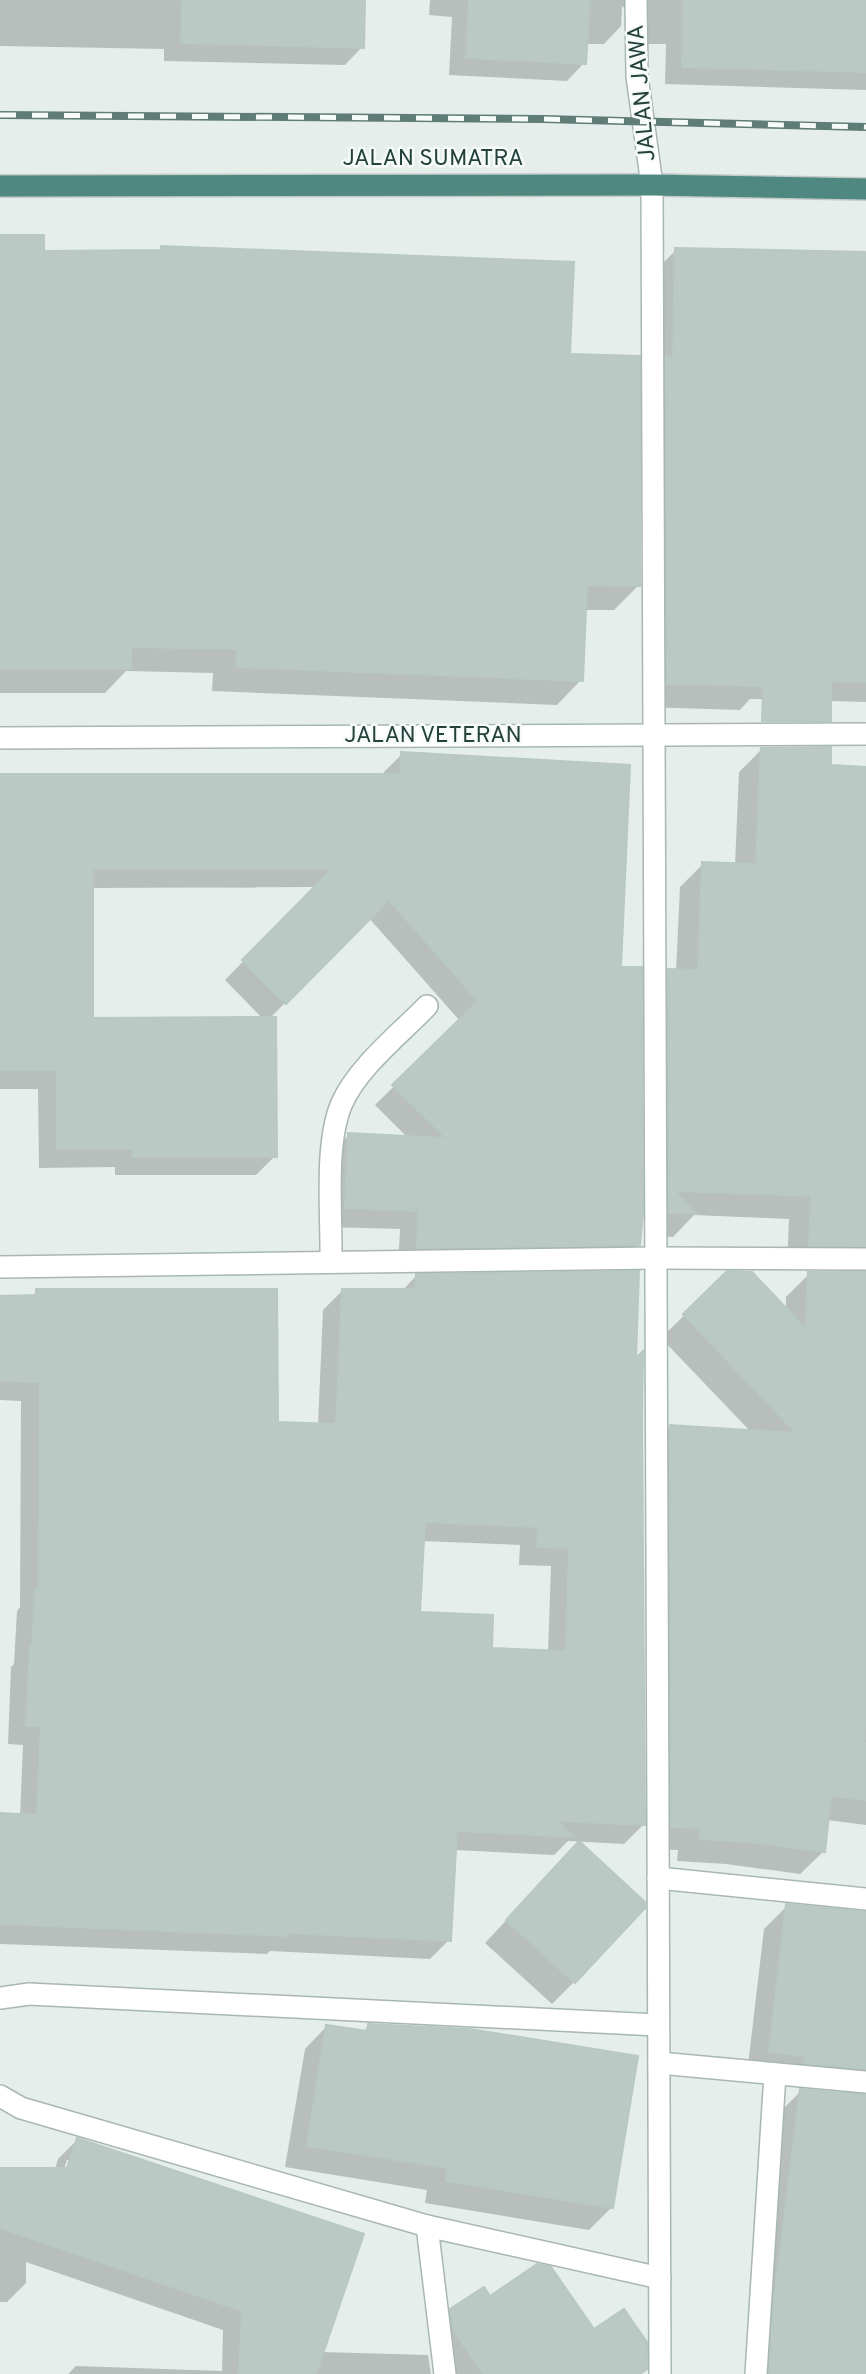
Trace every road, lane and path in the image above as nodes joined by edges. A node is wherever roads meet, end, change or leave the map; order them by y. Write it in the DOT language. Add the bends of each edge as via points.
graph roads {
  1 [pos="636,0"];
  2 [pos="0,186"];
  3 [pos="652,186"];
  4 [pos="866,189"];
  5 [pos="866,734"];
  6 [pos="654,735"];
  7 [pos="0,738"];
  8 [pos="427,1006"];
  9 [pos="656,1258"];
  10 [pos="866,1259"];
  11 [pos="331,1262"];
  12 [pos="0,1266"];
  13 [pos="658,1878"];
  14 [pos="866,1899"];
  15 [pos="0,1998"];
  16 [pos="659,2025"];
  17 [pos="659,2063"];
  18 [pos="775,2074"];
  19 [pos="866,2082"];
  20 [pos="0,2096"];
  21 [pos="427,2225"];
  22 [pos="660,2278"];
  23 [pos="445,2374"];
  24 [pos="660,2374"];
  25 [pos="756,2374"];
  1 -- 3 [label="street, JALAN JAWA" via="637,76"];
  2 -- 3 [label="highway, JALAN SUMATRA"];
  3 -- 4 [label="highway, JALAN SUMATRA"];
  3 -- 6 [label="street, JALAN JAWA"];
  5 -- 6 [label="street, JALAN VETERAN"];
  6 -- 7 [label="street, JALAN VETERAN"];
  6 -- 9 [label="street, JALAN JAWA"];
  8 -- 11 [label="street" via="362,1072 343,1101 332,1134"];
  9 -- 10 [label="street"];
  9 -- 11 [label="street"];
  9 -- 13 [label="street, JALAN JAWA"];
  11 -- 12 [label="street"];
  13 -- 14 [label="street"];
  13 -- 16 [label="street, JALAN JAWA"];
  15 -- 16 [label="street" via="29,1994"];
  16 -- 17 [label="street, JALAN JAWA"];
  17 -- 18 [label="street"];
  17 -- 22 [label="street, JALAN JAWA"];
  18 -- 19 [label="street"];
  18 -- 25 [label="street"];
  20 -- 21 [label="street" via="21,2108"];
  21 -- 22 [label="street"];
  21 -- 23 [label="street"];
  22 -- 24 [label="street, JALAN JAWA"];
}
